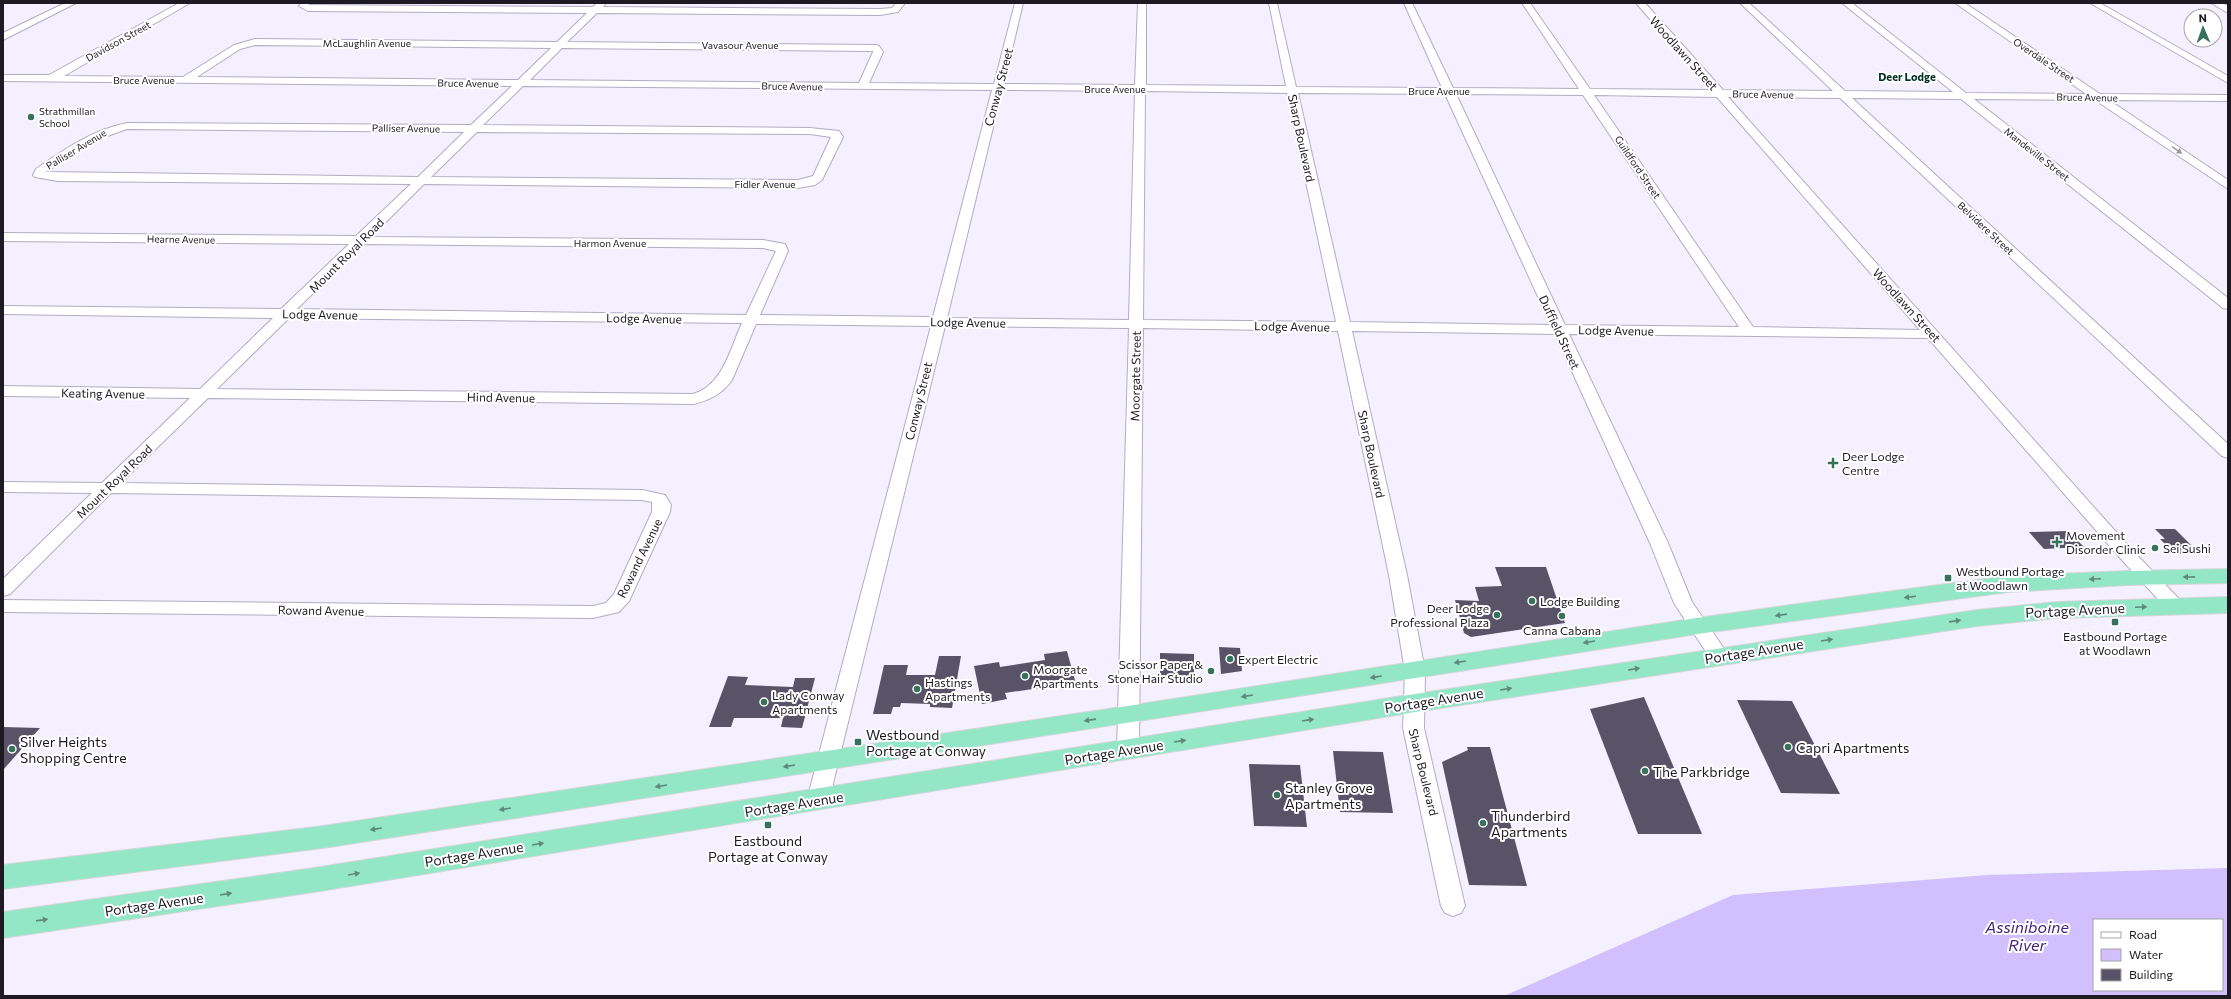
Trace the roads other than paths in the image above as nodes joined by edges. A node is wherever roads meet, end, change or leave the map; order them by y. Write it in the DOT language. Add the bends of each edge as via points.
graph roads {
  1 [pos="72,3"];
  2 [pos="186,3"];
  3 [pos="305,3"];
  4 [pos="901,3"];
  5 [pos="1019,3"];
  6 [pos="1142,3"];
  7 [pos="1273,3"];
  8 [pos="1408,3"];
  9 [pos="1526,3"];
  10 [pos="1640,3"];
  11 [pos="1744,3"];
  12 [pos="1846,3"];
  13 [pos="1959,3"];
  14 [pos="1971,3"];
  15 [pos="2094,3"];
  16 [pos="2215,3"];
  17 [pos="599,6"];
  18 [pos="2228,10"];
  19 [pos="3,37"];
  20 [pos="560,44"];
  21 [pos="3,78"];
  22 [pos="50,79"];
  23 [pos="185,80"];
  24 [pos="2228,80"];
  25 [pos="520,83"];
  26 [pos="862,86"];
  27 [pos="997,87"];
  28 [pos="1141,89"];
  29 [pos="1292,90"];
  30 [pos="1448,91"];
  31 [pos="1588,93"];
  32 [pos="1720,94"];
  33 [pos="1844,95"];
  34 [pos="1964,96"];
  35 [pos="2098,97"];
  36 [pos="2113,97"];
  37 [pos="2228,98"];
  38 [pos="473,129"];
  39 [pos="2228,174"];
  40 [pos="420,181"];
  41 [pos="2228,185"];
  42 [pos="3,237"];
  43 [pos="359,242"];
  44 [pos="2228,305"];
  45 [pos="3,310"];
  46 [pos="287,313"];
  47 [pos="752,319"];
  48 [pos="938,322"];
  49 [pos="1136,324"];
  50 [pos="1344,327"];
  51 [pos="1559,330"];
  52 [pos="1749,332"];
  53 [pos="1934,334"];
  54 [pos="3,391"];
  55 [pos="203,394"];
  56 [pos="2228,453"];
  57 [pos="3,487"];
  58 [pos="106,489"];
  59 [pos="2228,576"];
  60 [pos="2148,577"];
  61 [pos="3,590"];
  62 [pos="2228,605"];
  63 [pos="3,606"];
  64 [pos="2175,606"];
  65 [pos="1697,626"];
  66 [pos="1719,656"];
  67 [pos="1414,670"];
  68 [pos="1415,703"];
  69 [pos="1128,715"];
  70 [pos="1128,750"];
  71 [pos="828,760"];
  72 [pos="818,800"];
  73 [pos="3,878"];
  74 [pos="1453,906"];
  75 [pos="3,925"];
  1 -- 19 [label="street"];
  2 -- 22 [label="street, Davidson Street"];
  3 -- 17 [label="street" via="303,6 308,8"];
  4 -- 17 [label="street" via="895,10 880,12"];
  5 -- 27 [label="street, Conway Street"];
  6 -- 28 [label="street, Moorgate Street"];
  7 -- 29 [label="street, Sharp Boulevard"];
  8 -- 30 [label="street, Duffield Street"];
  9 -- 31 [label="street, Guildford Street"];
  10 -- 32 [label="street, Woodlawn Street"];
  11 -- 33 [label="street, Belvidere Street"];
  12 -- 34 [label="street, Mandeville Street"];
  13 -- 35 [label="street, Overdale Street"];
  14 -- 36 [label="street, Overdale Street"];
  15 -- 24 [label="street"];
  16 -- 18 [label="street"];
  17 -- 20 [label="street, Mount Royal Road"];
  20 -- 23 [label="street, McLaughlin Avenue" via="251,42 237,47"];
  20 -- 25 [label="street, Mount Royal Road"];
  20 -- 26 [label="street, Vavasour Avenue" via="876,48 878,52"];
  21 -- 22 [label="street, Bruce Avenue"];
  22 -- 23 [label="street, Bruce Avenue"];
  23 -- 25 [label="street, Bruce Avenue"];
  25 -- 26 [label="street, Bruce Avenue"];
  25 -- 38 [label="street, Mount Royal Road"];
  26 -- 27 [label="street, Bruce Avenue"];
  27 -- 28 [label="street, Bruce Avenue"];
  27 -- 48 [label="street, Conway Street"];
  28 -- 29 [label="street, Bruce Avenue"];
  28 -- 49 [label="street, Moorgate Street"];
  29 -- 30 [label="street, Bruce Avenue"];
  29 -- 50 [label="street, Sharp Boulevard"];
  30 -- 31 [label="street, Bruce Avenue"];
  30 -- 51 [label="street, Duffield Street"];
  31 -- 32 [label="street, Bruce Avenue"];
  31 -- 52 [label="street, Guildford Street"];
  32 -- 33 [label="street, Bruce Avenue"];
  32 -- 53 [label="street, Woodlawn Street"];
  33 -- 34 [label="street, Bruce Avenue"];
  33 -- 56 [label="street, Belvidere Street"];
  34 -- 35 [label="street, Bruce Avenue"];
  34 -- 44 [label="street, Mandeville Street"];
  35 -- 36 [label="street, Bruce Avenue"];
  35 -- 41 [label="street, Overdale Street, one-way"];
  36 -- 37 [label="street, Bruce Avenue"];
  36 -- 39 [label="street, Overdale Street"];
  38 -- 40 [label="street, Mount Royal Road"];
  38 -- 40 [label="street, Fidler Avenue" via="810,131 835,133 837,137 818,178 798,184"];
  38 -- 40 [label="street, Palliser Avenue" via="115,127 97,134 40,171 40,175 58,178"];
  40 -- 43 [label="street, Mount Royal Road"];
  42 -- 43 [label="street, Hearne Avenue"];
  43 -- 46 [label="street, Mount Royal Road"];
  43 -- 47 [label="street, Harmon Avenue" via="763,244 780,247 782,256"];
  45 -- 46 [label="street, Lodge Avenue"];
  46 -- 47 [label="street, Lodge Avenue"];
  46 -- 55 [label="street, Mount Royal Road"];
  47 -- 48 [label="street, Lodge Avenue"];
  47 -- 55 [label="street, Hind Avenue" via="718,390 708,396 694,399"];
  48 -- 49 [label="street, Lodge Avenue"];
  48 -- 71 [label="street, Conway Street"];
  49 -- 50 [label="street, Lodge Avenue"];
  49 -- 69 [label="street, Moorgate Street"];
  50 -- 51 [label="street, Lodge Avenue"];
  50 -- 67 [label="street, Sharp Boulevard" via="1398,575"];
  51 -- 52 [label="street, Lodge Avenue"];
  51 -- 65 [label="street, Duffield Street" via="1659,544 1683,603"];
  52 -- 53 [label="street, Lodge Avenue"];
  53 -- 60 [label="street, Woodlawn Street"];
  54 -- 55 [label="street, Keating Avenue"];
  55 -- 58 [label="street, Mount Royal Road"];
  57 -- 58 [label="street"];
  58 -- 61 [label="street, Mount Royal Road"];
  58 -- 63 [label="street, Rowand Avenue" via="642,495 659,499 662,505 622,597 612,608 593,612"];
  59 -- 60 [label="highway, one-way"];
  60 -- 64 [label="street, Woodlawn Street"];
  60 -- 65 [label="highway, one-way" via="2008,584"];
  62 -- 64 [label="highway, Portage Avenue"];
  66 -- 64 [label="highway, Portage Avenue, one-way" via="2004,614"];
  65 -- 66 [label="street, Duffield Street"];
  65 -- 67 [label="highway, one-way"];
  68 -- 66 [label="highway, Portage Avenue, one-way"];
  67 -- 68 [label="street, Sharp Boulevard"];
  67 -- 69 [label="highway, one-way"];
  70 -- 68 [label="highway, Portage Avenue, one-way"];
  68 -- 74 [label="street, Sharp Boulevard" via="1412,727 1419,743"];
  69 -- 70 [label="street, Moorgate Street"];
  69 -- 71 [label="highway, one-way"];
  70 -- 72 [label="highway, Portage Avenue"];
  71 -- 72 [label="street, Conway Street"];
  71 -- 73 [label="highway, one-way" via="323,837"];
  75 -- 72 [label="highway, Portage Avenue, one-way" via="306,882"];
}
